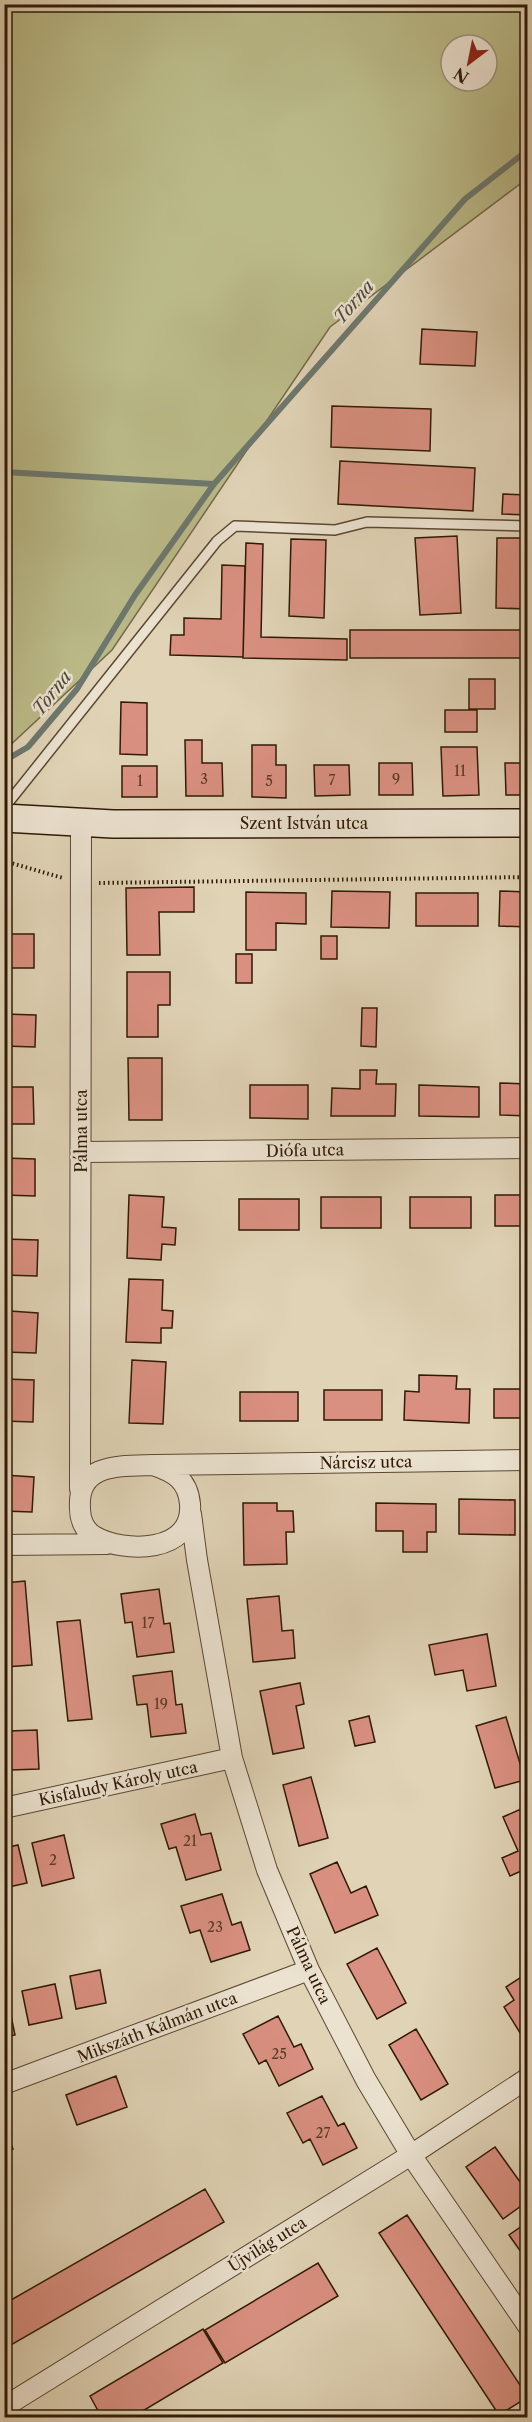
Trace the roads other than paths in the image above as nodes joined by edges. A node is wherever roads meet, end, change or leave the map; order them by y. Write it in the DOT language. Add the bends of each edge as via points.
graph roads {
  1 [pos="528,526"];
  2 [pos="4,808"];
  3 [pos="4,818"];
  4 [pos="81,823"];
  5 [pos="528,823"];
  6 [pos="528,1148"];
  7 [pos="82,1152"];
  8 [pos="81,1438"];
  9 [pos="528,1460"];
  10 [pos="205,1464"];
  11 [pos="153,1465"];
  12 [pos="110,1466"];
  13 [pos="184,1482"];
  14 [pos="80,1489"];
  15 [pos="191,1514"];
  16 [pos="83,1524"];
  17 [pos="175,1538"];
  18 [pos="110,1544"];
  19 [pos="4,1545"];
  20 [pos="47,1545"];
  21 [pos="197,1560"];
  22 [pos="231,1758"];
  23 [pos="4,1808"];
  24 [pos="309,1970"];
  25 [pos="528,2078"];
  26 [pos="4,2084"];
  27 [pos="411,2155"];
  28 [pos="528,2326"];
  29 [pos="4,2407"];
  1 -- 2 [label="lane" via="367,522 335,530 235,526 217,541"];
  3 -- 4 [label="main road, Szent István utca"];
  4 -- 5 [label="main road, Szent István utca"];
  4 -- 7 [label="street, Pálma utca"];
  6 -- 7 [label="street, Diófa utca"];
  7 -- 8 [label="street, Pálma utca"];
  8 -- 12 [label="street"];
  8 -- 14 [label="street, Pálma utca"];
  9 -- 10 [label="street, Nárcisz utca"];
  10 -- 11 [label="street, Nárcisz utca"];
  10 -- 13 [label="street"];
  11 -- 12 [label="street"];
  11 -- 13 [label="street" via="172,1471"];
  12 -- 14 [label="street" via="91,1476"];
  13 -- 15 [label="street, Pálma utca"];
  14 -- 16 [label="street, Pálma utca"];
  15 -- 17 [label="street"];
  15 -- 21 [label="street, Pálma utca"];
  16 -- 18 [label="street" via="91,1535"];
  16 -- 20 [label="street"];
  17 -- 18 [label="street" via="145,1547"];
  17 -- 21 [label="street"];
  18 -- 20 [label="street"];
  19 -- 20 [label="street"];
  21 -- 22 [label="street, Pálma utca"];
  22 -- 23 [label="street, Kisfaludy Károly utca"];
  22 -- 24 [label="street, Pálma utca" via="267,1870"];
  24 -- 26 [label="street, Mikszáth Kálmán utca"];
  24 -- 27 [label="street, Pálma utca" via="366,2080"];
  25 -- 27 [label="street, Újvilág utca"];
  27 -- 28 [label="street, Pálma utca"];
  27 -- 29 [label="street, Újvilág utca"];
}
